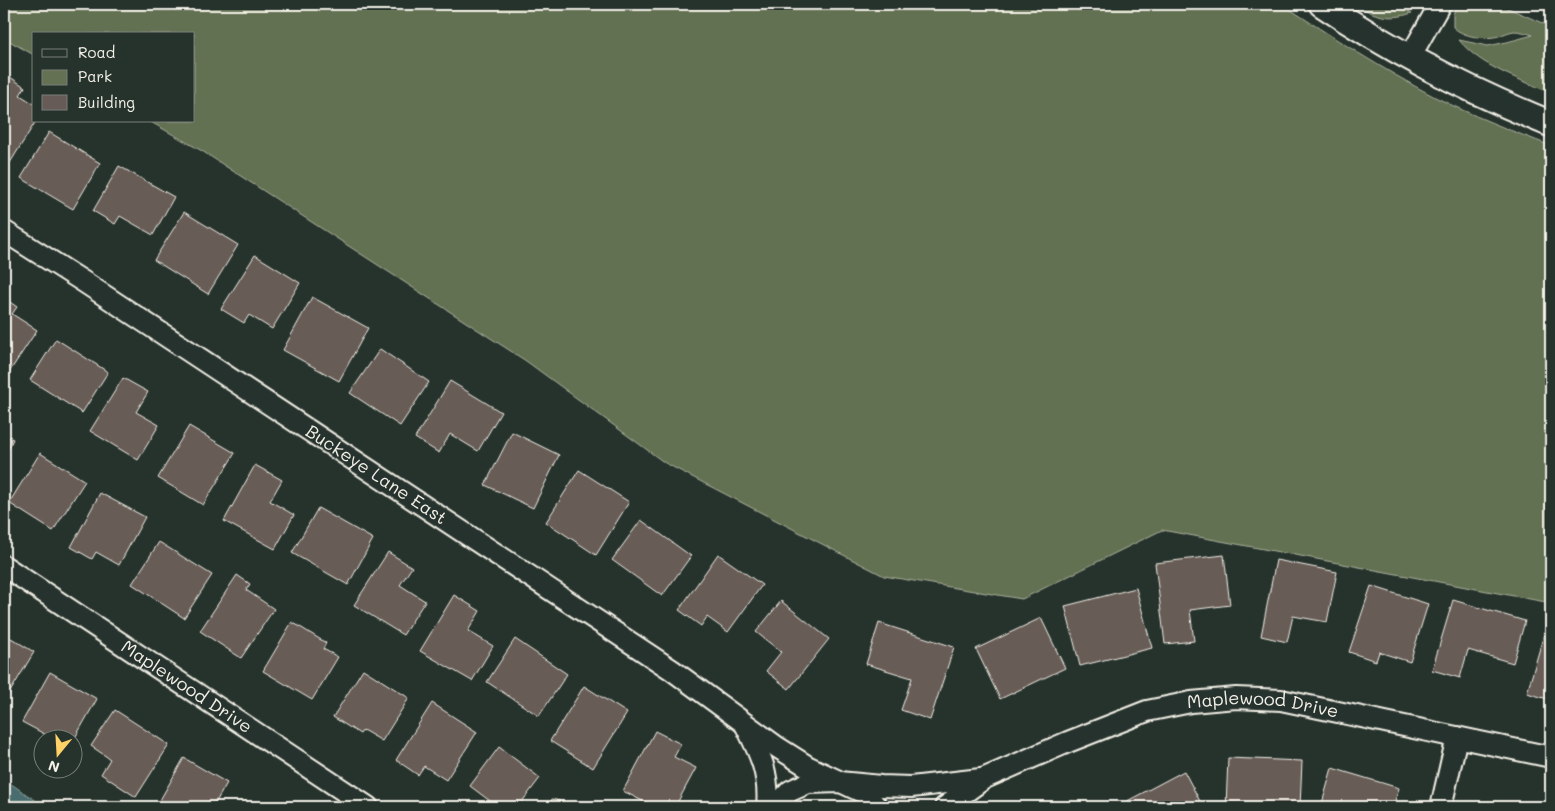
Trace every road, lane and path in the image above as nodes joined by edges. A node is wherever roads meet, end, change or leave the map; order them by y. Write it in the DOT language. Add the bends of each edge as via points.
graph roads {
  1 [pos="1322,4"];
  2 [pos="1440,4"];
  3 [pos="1410,57"];
  4 [pos="1551,124"];
  5 [pos="4,231"];
  6 [pos="4,566"];
  7 [pos="745,724"];
  8 [pos="1457,737"];
  9 [pos="1551,757"];
  10 [pos="985,778"];
  11 [pos="839,782"];
  12 [pos="368,807"];
  13 [pos="767,807"];
  14 [pos="775,807"];
  15 [pos="877,807"];
  16 [pos="945,807"];
  17 [pos="1441,807"];
  1 -- 3 [label="street"];
  2 -- 3 [label="street"];
  3 -- 4 [label="street"];
  5 -- 7 [label="street, Buckeye Lane East" via="664,664"];
  6 -- 12 [label="street, Maplewood Drive"];
  7 -- 11 [label="street, Buckeye Lane East" via="776,747"];
  7 -- 13 [label="street, Buckeye Lane East" via="762,758 768,792"];
  8 -- 9 [label="street, Maplewood Drive"];
  8 -- 10 [label="street, Maplewood Drive" via="1281,700 1236,698 1191,702 1147,711"];
  8 -- 17 [label="street"];
  10 -- 11 [label="street, Maplewood Drive" via="911,787"];
  10 -- 16 [label="street, Maplewood Drive"];
  11 -- 14 [label="street, Maplewood Drive" via="808,783 790,791"];
  11 -- 15 [label="street, Buckeye Lane East" via="864,793"];
}
